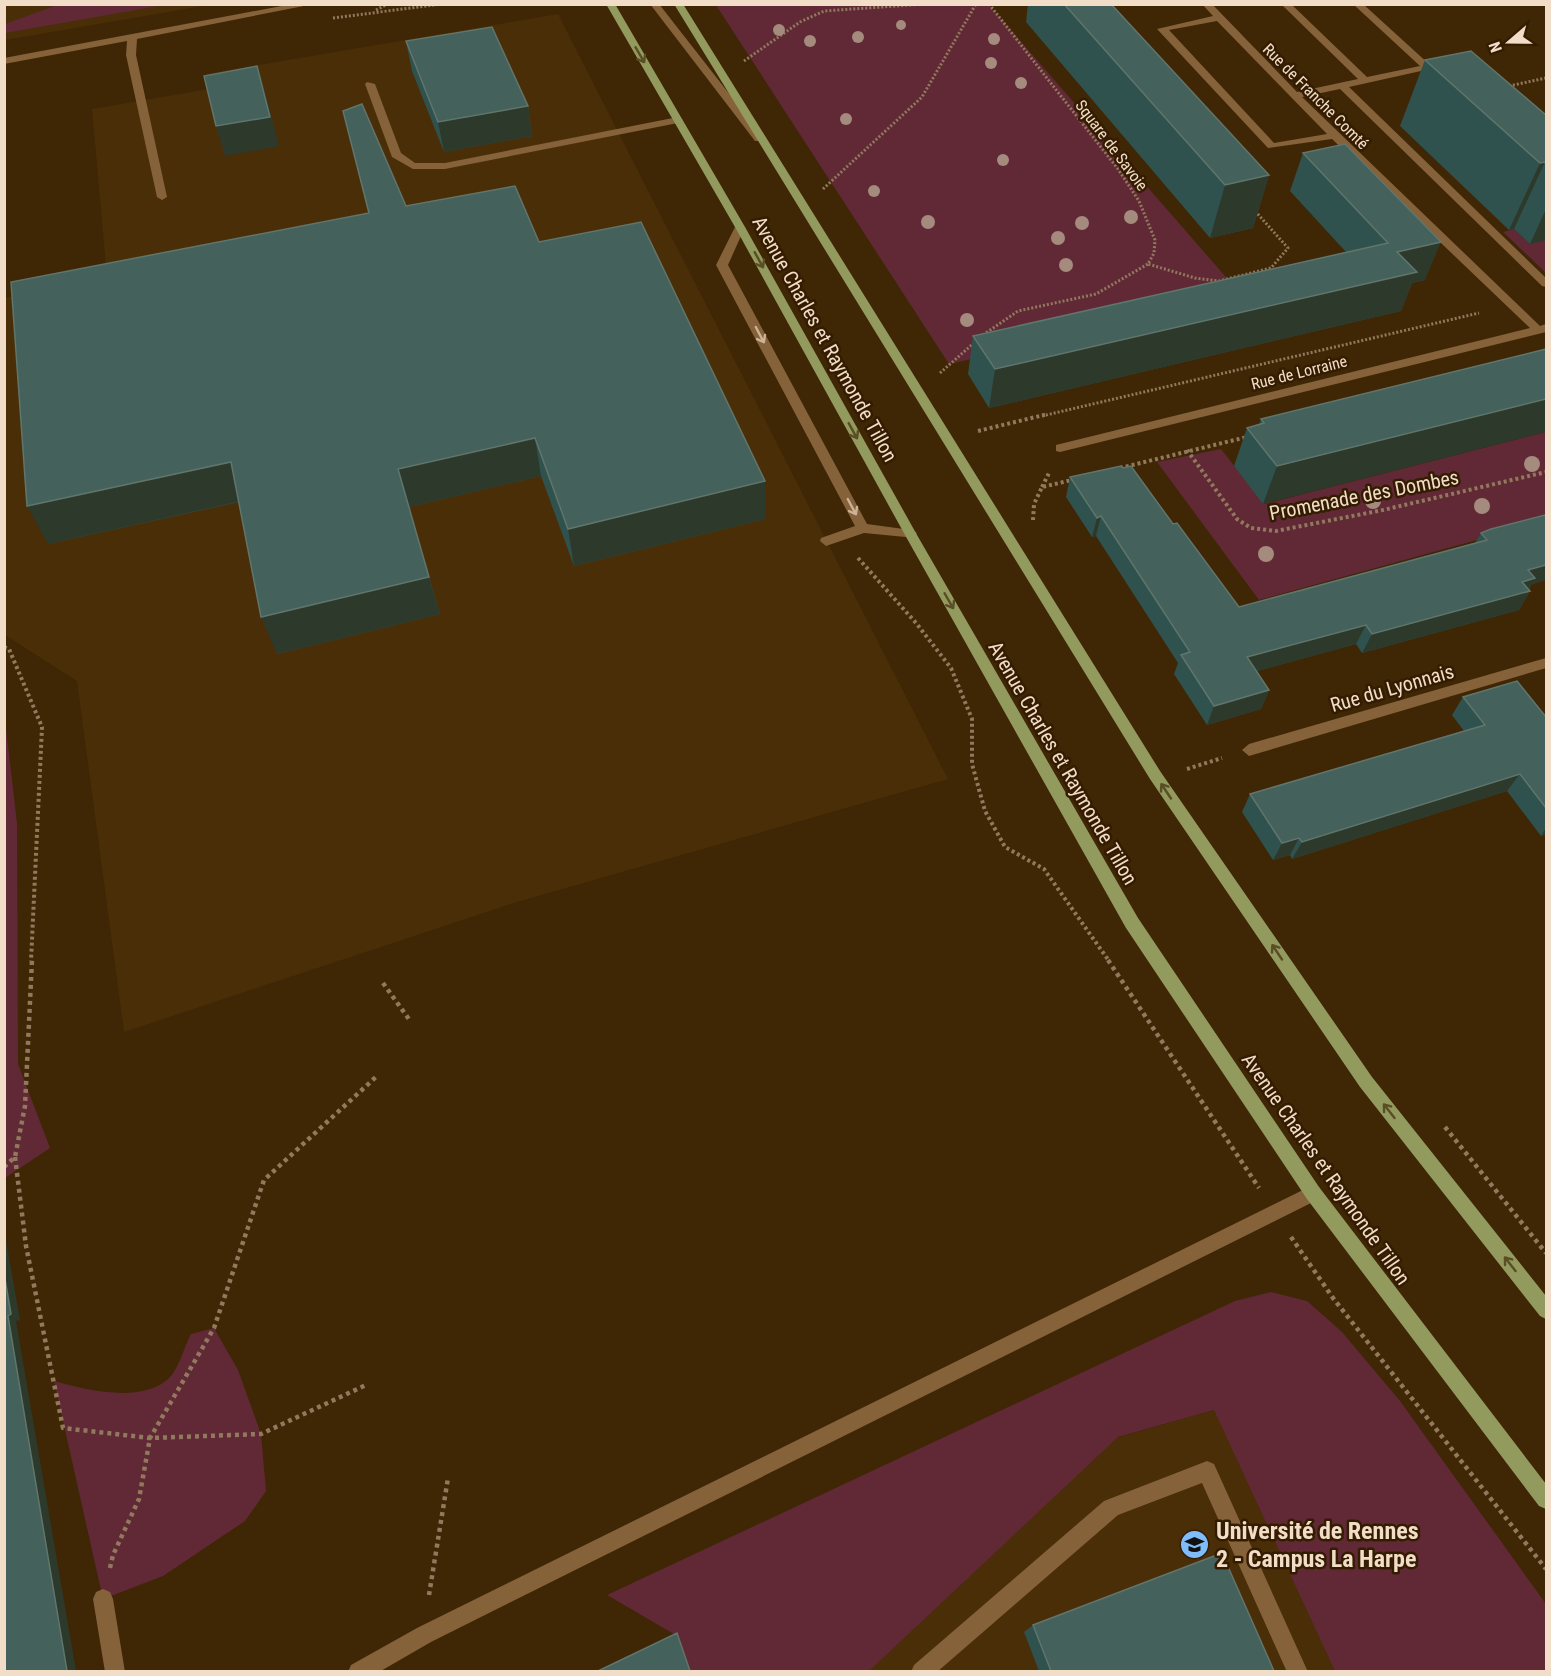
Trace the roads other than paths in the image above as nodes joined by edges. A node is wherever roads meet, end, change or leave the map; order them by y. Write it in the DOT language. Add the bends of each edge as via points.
graph roads {
  1 [pos="279,4"];
  2 [pos="310,4"];
  3 [pos="610,4"];
  4 [pos="654,4"];
  5 [pos="678,4"];
  6 [pos="1206,4"];
  7 [pos="1285,4"];
  8 [pos="1357,4"];
  9 [pos="1217,18"];
  10 [pos="164,30"];
  11 [pos="132,36"];
  12 [pos="4,61"];
  13 [pos="1366,81"];
  14 [pos="370,84"];
  15 [pos="1342,86"];
  16 [pos="1294,96"];
  17 [pos="678,120"];
  18 [pos="1334,136"];
  19 [pos="766,148"];
  20 [pos="162,197"];
  21 [pos="741,227"];
  22 [pos="1546,284"];
  23 [pos="1542,329"];
  24 [pos="1060,448"];
  25 [pos="863,528"];
  26 [pos="911,535"];
  27 [pos="826,540"];
  28 [pos="1546,663"];
  29 [pos="1249,750"];
  30 [pos="1313,1193"];
  31 [pos="1546,1310"];
  32 [pos="1546,1499"];
  33 [pos="104,1599"];
  34 [pos="115,1671"];
  35 [pos="358,1671"];
  36 [pos="921,1671"];
  37 [pos="1298,1671"];
  1 -- 10 [label="street"];
  2 -- 10 [label="street"];
  3 -- 17 [label="main road, Avenue Charles et Raymonde Tillon, one-way"];
  4 -- 19 [label="street"];
  5 -- 19 [label="main road"];
  6 -- 9 [label="street, Rue de Franche Comté"];
  7 -- 13 [label="street"];
  8 -- 13 [label="street" via="1427,67"];
  9 -- 16 [label="street, Rue de Franche Comté"];
  9 -- 18 [label="street" via="1162,29 1272,146"];
  10 -- 11 [label="street"];
  11 -- 12 [label="street"];
  11 -- 20 [label="street" via="130,56"];
  13 -- 15 [label="street"];
  14 -- 17 [label="street" via="396,155 413,166 445,166"];
  15 -- 16 [label="street"];
  15 -- 22 [label="street"];
  16 -- 18 [label="street, Rue de Franche Comté"];
  17 -- 21 [label="main road, Avenue Charles et Raymonde Tillon"];
  18 -- 23 [label="street, Rue de Franche Comté"];
  31 -- 19 [label="main road, one-way" via="1366,1082 1155,775"];
  21 -- 25 [label="street, one-way" via="722,265"];
  21 -- 26 [label="main road, Avenue Charles et Raymonde Tillon, one-way"];
  23 -- 24 [label="street, Rue de Lorraine"];
  25 -- 26 [label="street"];
  25 -- 27 [label="street"];
  26 -- 30 [label="main road, Avenue Charles et Raymonde Tillon, one-way" via="1132,923"];
  28 -- 29 [label="street, Rue du Lyonnais"];
  30 -- 32 [label="main road, Avenue Charles et Raymonde Tillon"];
  30 -- 35 [label="street"];
  33 -- 34 [label="street"];
  36 -- 37 [label="street" via="1111,1508 1207,1471"];
}
